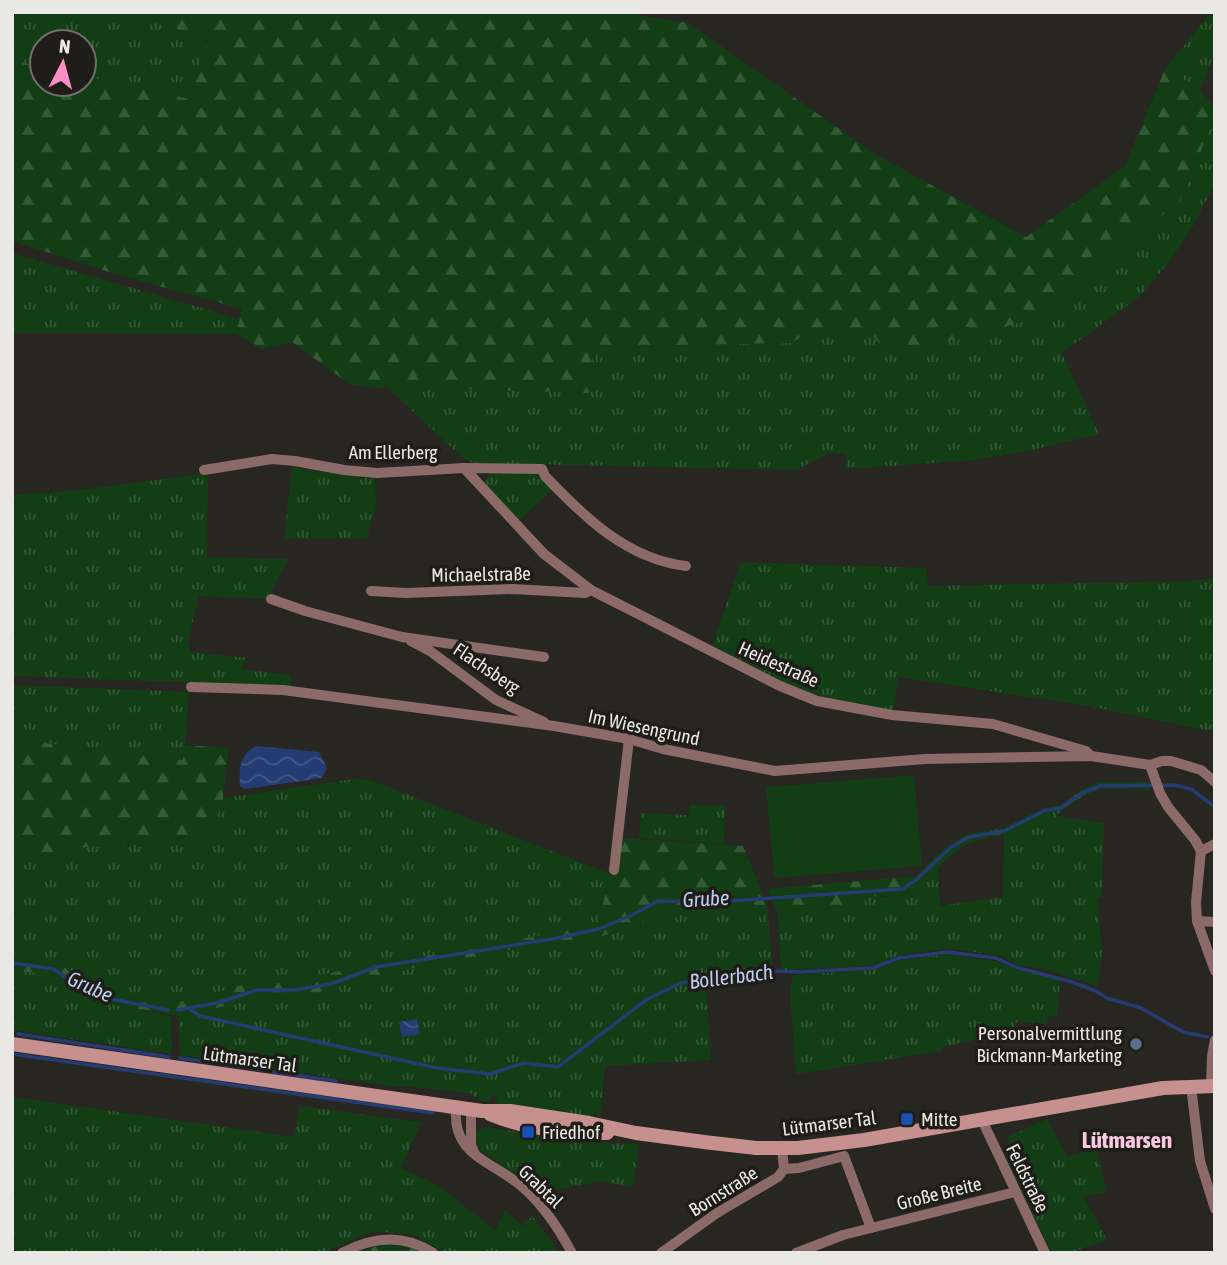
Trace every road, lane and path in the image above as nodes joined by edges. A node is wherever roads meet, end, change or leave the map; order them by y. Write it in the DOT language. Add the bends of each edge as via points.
graph roads {
  1 [pos="464,468"];
  2 [pos="204,470"];
  3 [pos="686,565"];
  4 [pos="591,590"];
  5 [pos="371,591"];
  6 [pos="271,600"];
  7 [pos="402,636"];
  8 [pos="544,657"];
  9 [pos="191,687"];
  10 [pos="554,726"];
  11 [pos="629,739"];
  12 [pos="1091,756"];
  13 [pos="1150,765"];
  14 [pos="1215,782"];
  15 [pos="1215,844"];
  16 [pos="1201,851"];
  17 [pos="614,870"];
  18 [pos="1197,921"];
  19 [pos="1215,922"];
  20 [pos="1215,971"];
  21 [pos="1215,1040"];
  22 [pos="12,1044"];
  23 [pos="1191,1086"];
  24 [pos="1213,1086"];
  25 [pos="456,1107"];
  26 [pos="477,1110"];
  27 [pos="981,1118"];
  28 [pos="782,1149"];
  29 [pos="475,1155"];
  30 [pos="784,1169"];
  31 [pos="1015,1192"];
  32 [pos="1215,1209"];
  33 [pos="872,1228"];
  34 [pos="342,1253"];
  35 [pos="433,1253"];
  36 [pos="572,1253"];
  37 [pos="661,1253"];
  38 [pos="796,1253"];
  39 [pos="1045,1253"];
  1 -- 2 [label="street, Am Ellerberg" via="377,473 272,459"];
  1 -- 3 [label="street, Am Ellerberg" via="542,469 585,517 618,540 661,563"];
  1 -- 4 [label="street, Heidestraße" via="544,554"];
  4 -- 5 [label="street, Michaelstraße"];
  4 -- 12 [label="street, Heidestraße" via="817,701 892,715 993,724 1076,747"];
  6 -- 7 [label="street, Flachsberg"];
  7 -- 8 [label="street, Flachsberg"];
  7 -- 10 [label="street, Flachsberg" via="496,700"];
  9 -- 10 [label="street, Im Wiesengrund" via="283,690"];
  10 -- 11 [label="street, Im Wiesengrund"];
  11 -- 12 [label="street, Im Wiesengrund" via="775,771 925,759"];
  11 -- 17 [label="street"];
  12 -- 13 [label="street, Heidestraße"];
  13 -- 14 [label="street, Heidestraße" via="1162,761 1187,765"];
  13 -- 16 [label="street" via="1168,807"];
  15 -- 16 [label="street"];
  16 -- 18 [label="street"];
  18 -- 19 [label="street"];
  18 -- 20 [label="street"];
  21 -- 24 [label="street"];
  22 -- 25 [label="main road, Lütmarser Tal"];
  23 -- 24 [label="main road, Lütmarser Tal"];
  23 -- 27 [label="main road, Lütmarser Tal"];
  23 -- 32 [label="street" via="1200,1161"];
  25 -- 26 [label="main road, Lütmarser Tal"];
  25 -- 29 [label="street, Grabtal" via="460,1140"];
  26 -- 28 [label="main road, Lütmarser Tal" via="508,1122 561,1130"];
  26 -- 29 [label="street" via="471,1145"];
  27 -- 28 [label="main road, Lütmarser Tal"];
  27 -- 31 [label="street, Feldstraße"];
  28 -- 30 [label="street, Bornstraße"];
  29 -- 36 [label="street, Grabtal" via="519,1184 558,1227"];
  30 -- 33 [label="street" via="844,1156"];
  30 -- 37 [label="street, Bornstraße"];
  31 -- 33 [label="street, Große Breite"];
  31 -- 39 [label="street, Feldstraße"];
  33 -- 38 [label="street, Große Breite"];
  34 -- 35 [label="street" via="390,1238 411,1241"];
}
